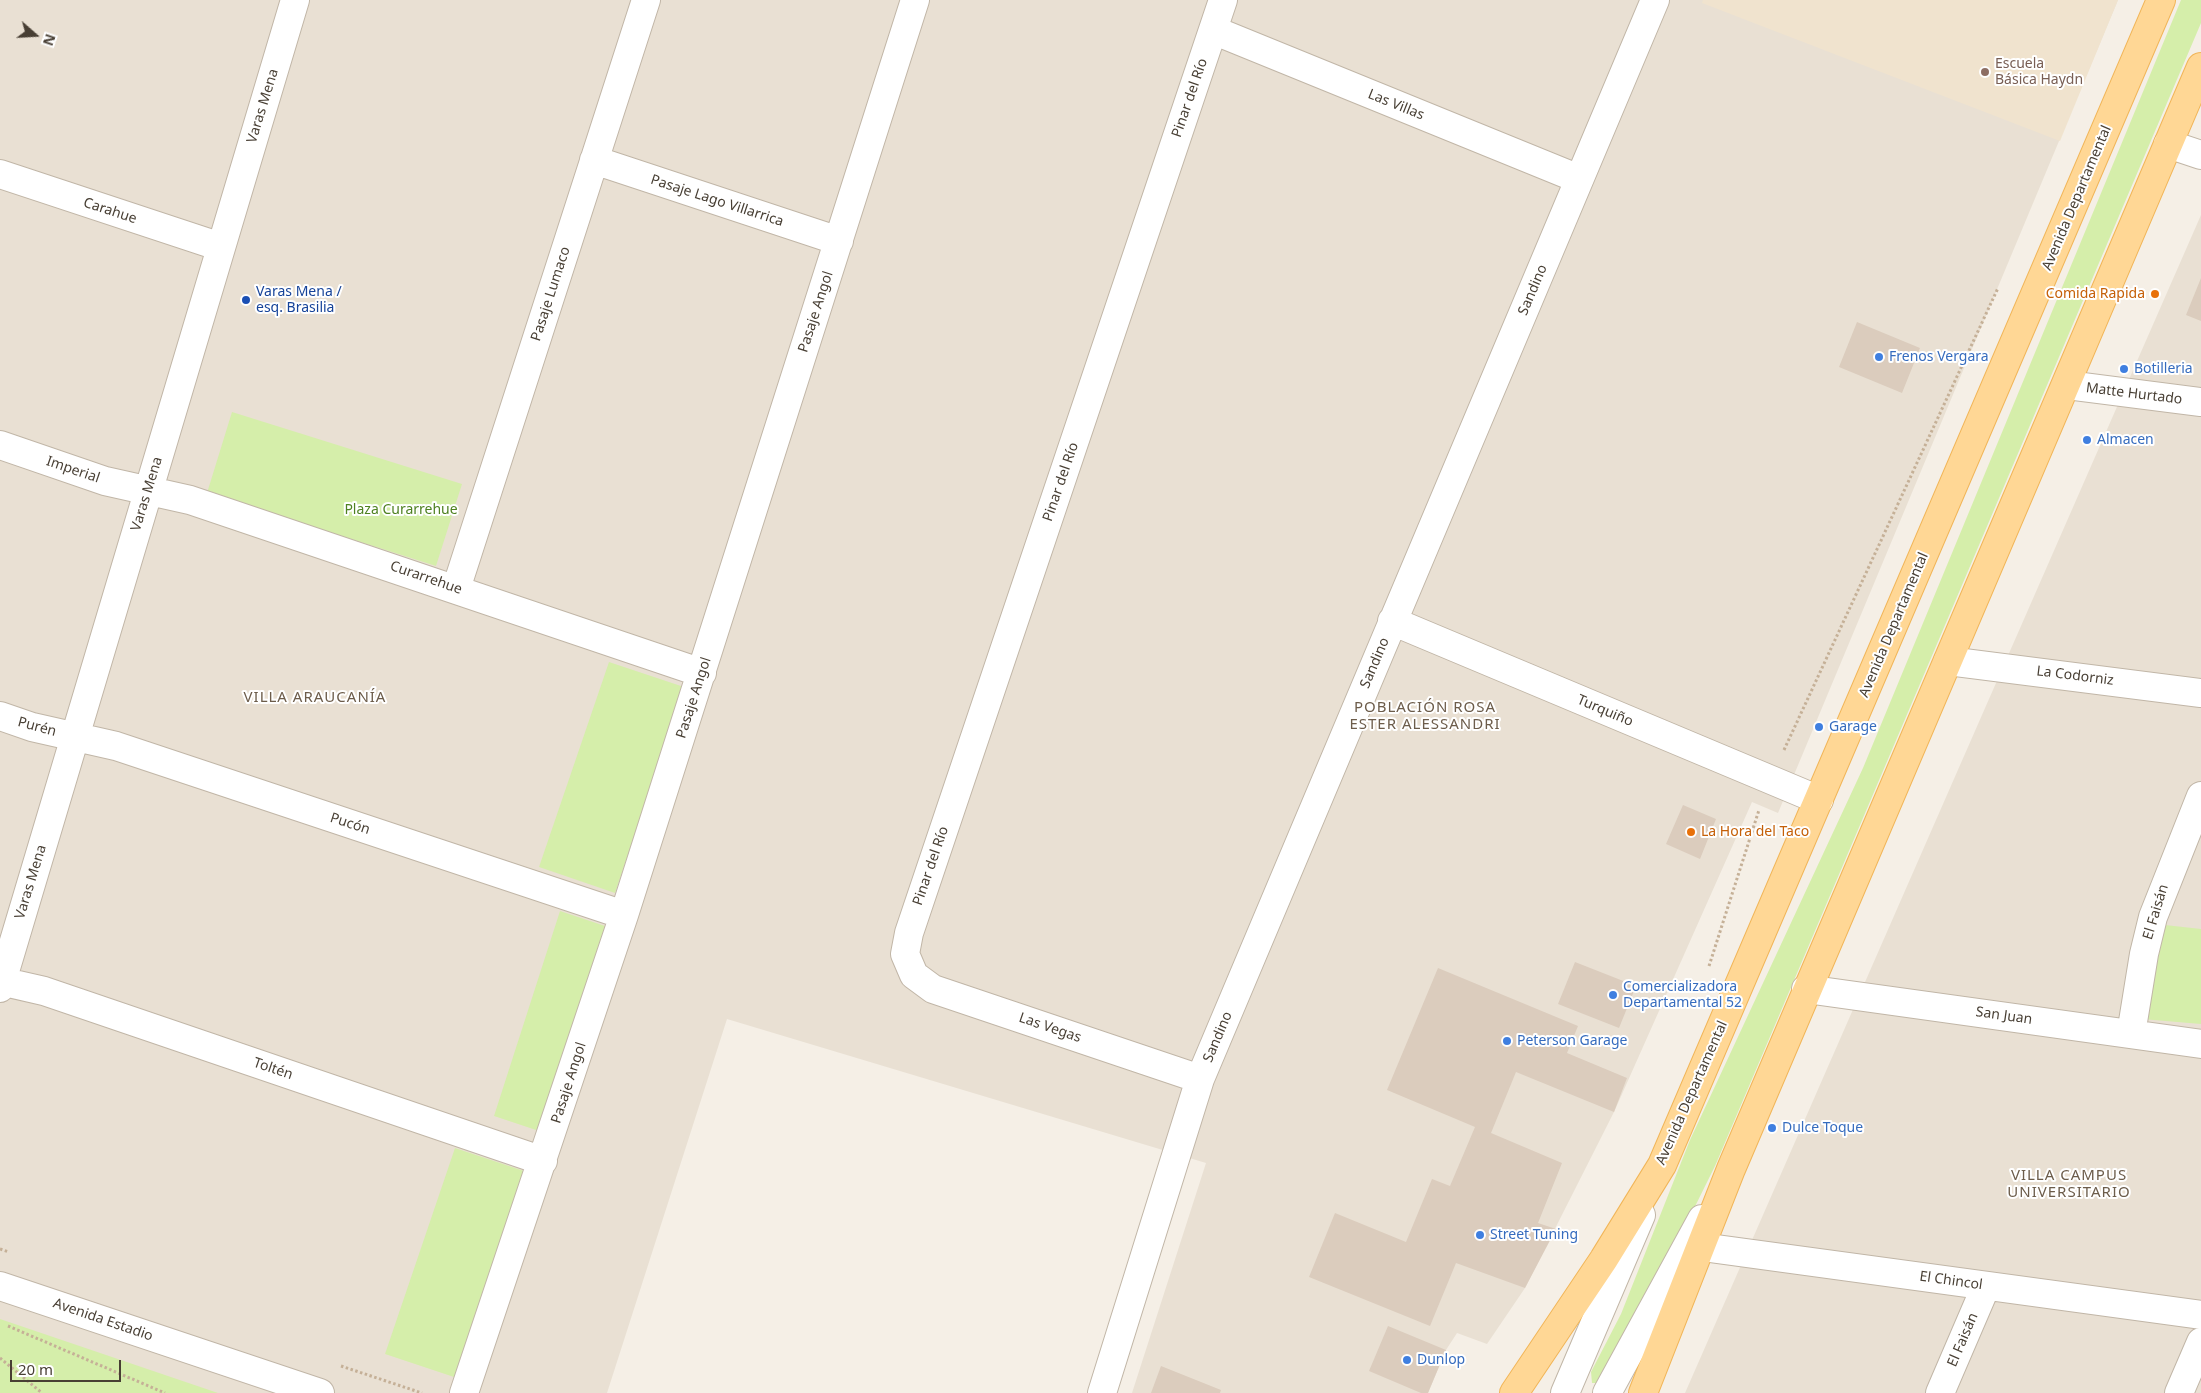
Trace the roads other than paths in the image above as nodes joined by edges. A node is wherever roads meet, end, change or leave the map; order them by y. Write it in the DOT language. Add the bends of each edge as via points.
graph roads {
  1 [pos="295,0"];
  2 [pos="646,0"];
  3 [pos="915,0"];
  4 [pos="1223,0"];
  5 [pos="1655,0"];
  6 [pos="2162,0"];
  7 [pos="1213,30"];
  8 [pos="2201,67"];
  9 [pos="2168,144"];
  10 [pos="2201,155"];
  11 [pos="594,160"];
  12 [pos="0,174"];
  13 [pos="1579,179"];
  14 [pos="839,241"];
  15 [pos="221,248"];
  16 [pos="2067,385"];
  17 [pos="2201,402"];
  18 [pos="0,445"];
  19 [pos="148,491"];
  20 [pos="456,589"];
  21 [pos="1392,621"];
  22 [pos="1948,660"];
  23 [pos="702,673"];
  24 [pos="2201,693"];
  25 [pos="0,716"];
  26 [pos="75,736"];
  27 [pos="2201,796"];
  28 [pos="1819,800"];
  29 [pos="624,915"];
  30 [pos="908,965"];
  31 [pos="1,983"];
  32 [pos="1806,989"];
  33 [pos="2131,1034"];
  34 [pos="2201,1044"];
  35 [pos="1200,1079"];
  36 [pos="543,1161"];
  37 [pos="1662,1165"];
  38 [pos="1731,1169"];
  39 [pos="1702,1247"];
  40 [pos="0,1286"];
  41 [pos="1986,1286"];
  42 [pos="2201,1315"];
  43 [pos="2201,1342"];
  44 [pos="320,1393"];
  45 [pos="464,1393"];
  46 [pos="1102,1393"];
  47 [pos="1514,1393"];
  48 [pos="1565,1393"];
  49 [pos="1607,1393"];
  50 [pos="1643,1393"];
  51 [pos="1940,1393"];
  52 [pos="2179,1393"];
  1 -- 15 [label="street, Varas Mena"];
  2 -- 11 [label="street, Pasaje Lumaco"];
  3 -- 14 [label="street, Pasaje Angol"];
  4 -- 7 [label="street, Pinar del Río"];
  5 -- 13 [label="street, Sandino"];
  6 -- 28 [label="main road, Avenida Departamental"];
  7 -- 13 [label="street, Las Villas"];
  7 -- 30 [label="street, Pinar del Río" via="909,933 905,954"];
  8 -- 9 [label="main road"];
  9 -- 10 [label="street"];
  9 -- 16 [label="main road"];
  11 -- 14 [label="street, Pasaje Lago Villarrica"];
  11 -- 20 [label="street, Pasaje Lumaco"];
  12 -- 15 [label="street, Carahue"];
  13 -- 21 [label="street, Sandino"];
  14 -- 23 [label="street, Pasaje Angol"];
  15 -- 19 [label="street, Varas Mena"];
  16 -- 17 [label="street, Matte Hurtado"];
  16 -- 22 [label="main road"];
  18 -- 19 [label="street, Imperial" via="105,481"];
  19 -- 20 [label="street, Curarrehue" via="190,500"];
  19 -- 26 [label="street, Varas Mena"];
  20 -- 23 [label="street, Curarrehue"];
  21 -- 28 [label="street, Turquiño"];
  21 -- 35 [label="street, Sandino"];
  22 -- 24 [label="street, La Codorniz"];
  22 -- 32 [label="main road"];
  23 -- 29 [label="street, Pasaje Angol"];
  25 -- 26 [label="street, Purén"];
  26 -- 29 [label="street, Pucón" via="116,746"];
  26 -- 31 [label="street, Varas Mena"];
  27 -- 33 [label="street, El Faisán" via="2153,917"];
  28 -- 37 [label="main road, Avenida Departamental"];
  29 -- 36 [label="street, Pasaje Angol"];
  30 -- 35 [label="street, Las Vegas" via="914,975 933,989"];
  31 -- 36 [label="street, Toltén" via="44,991"];
  32 -- 33 [label="street, San Juan"];
  32 -- 38 [label="main road"];
  33 -- 34 [label="street, San Juan"];
  35 -- 46 [label="street, Sandino"];
  36 -- 45 [label="street, Pasaje Angol"];
  37 -- 47 [label="main road, Avenida Departamental"];
  37 -- 48 [label="street"];
  38 -- 39 [label="main road"];
  38 -- 49 [label="street"];
  39 -- 41 [label="street, El Chincol"];
  39 -- 50 [label="main road"];
  40 -- 44 [label="street, Avenida Estadio"];
  41 -- 42 [label="street, El Chincol"];
  41 -- 51 [label="street, El Faisán"];
  43 -- 52 [label="street"];
}
